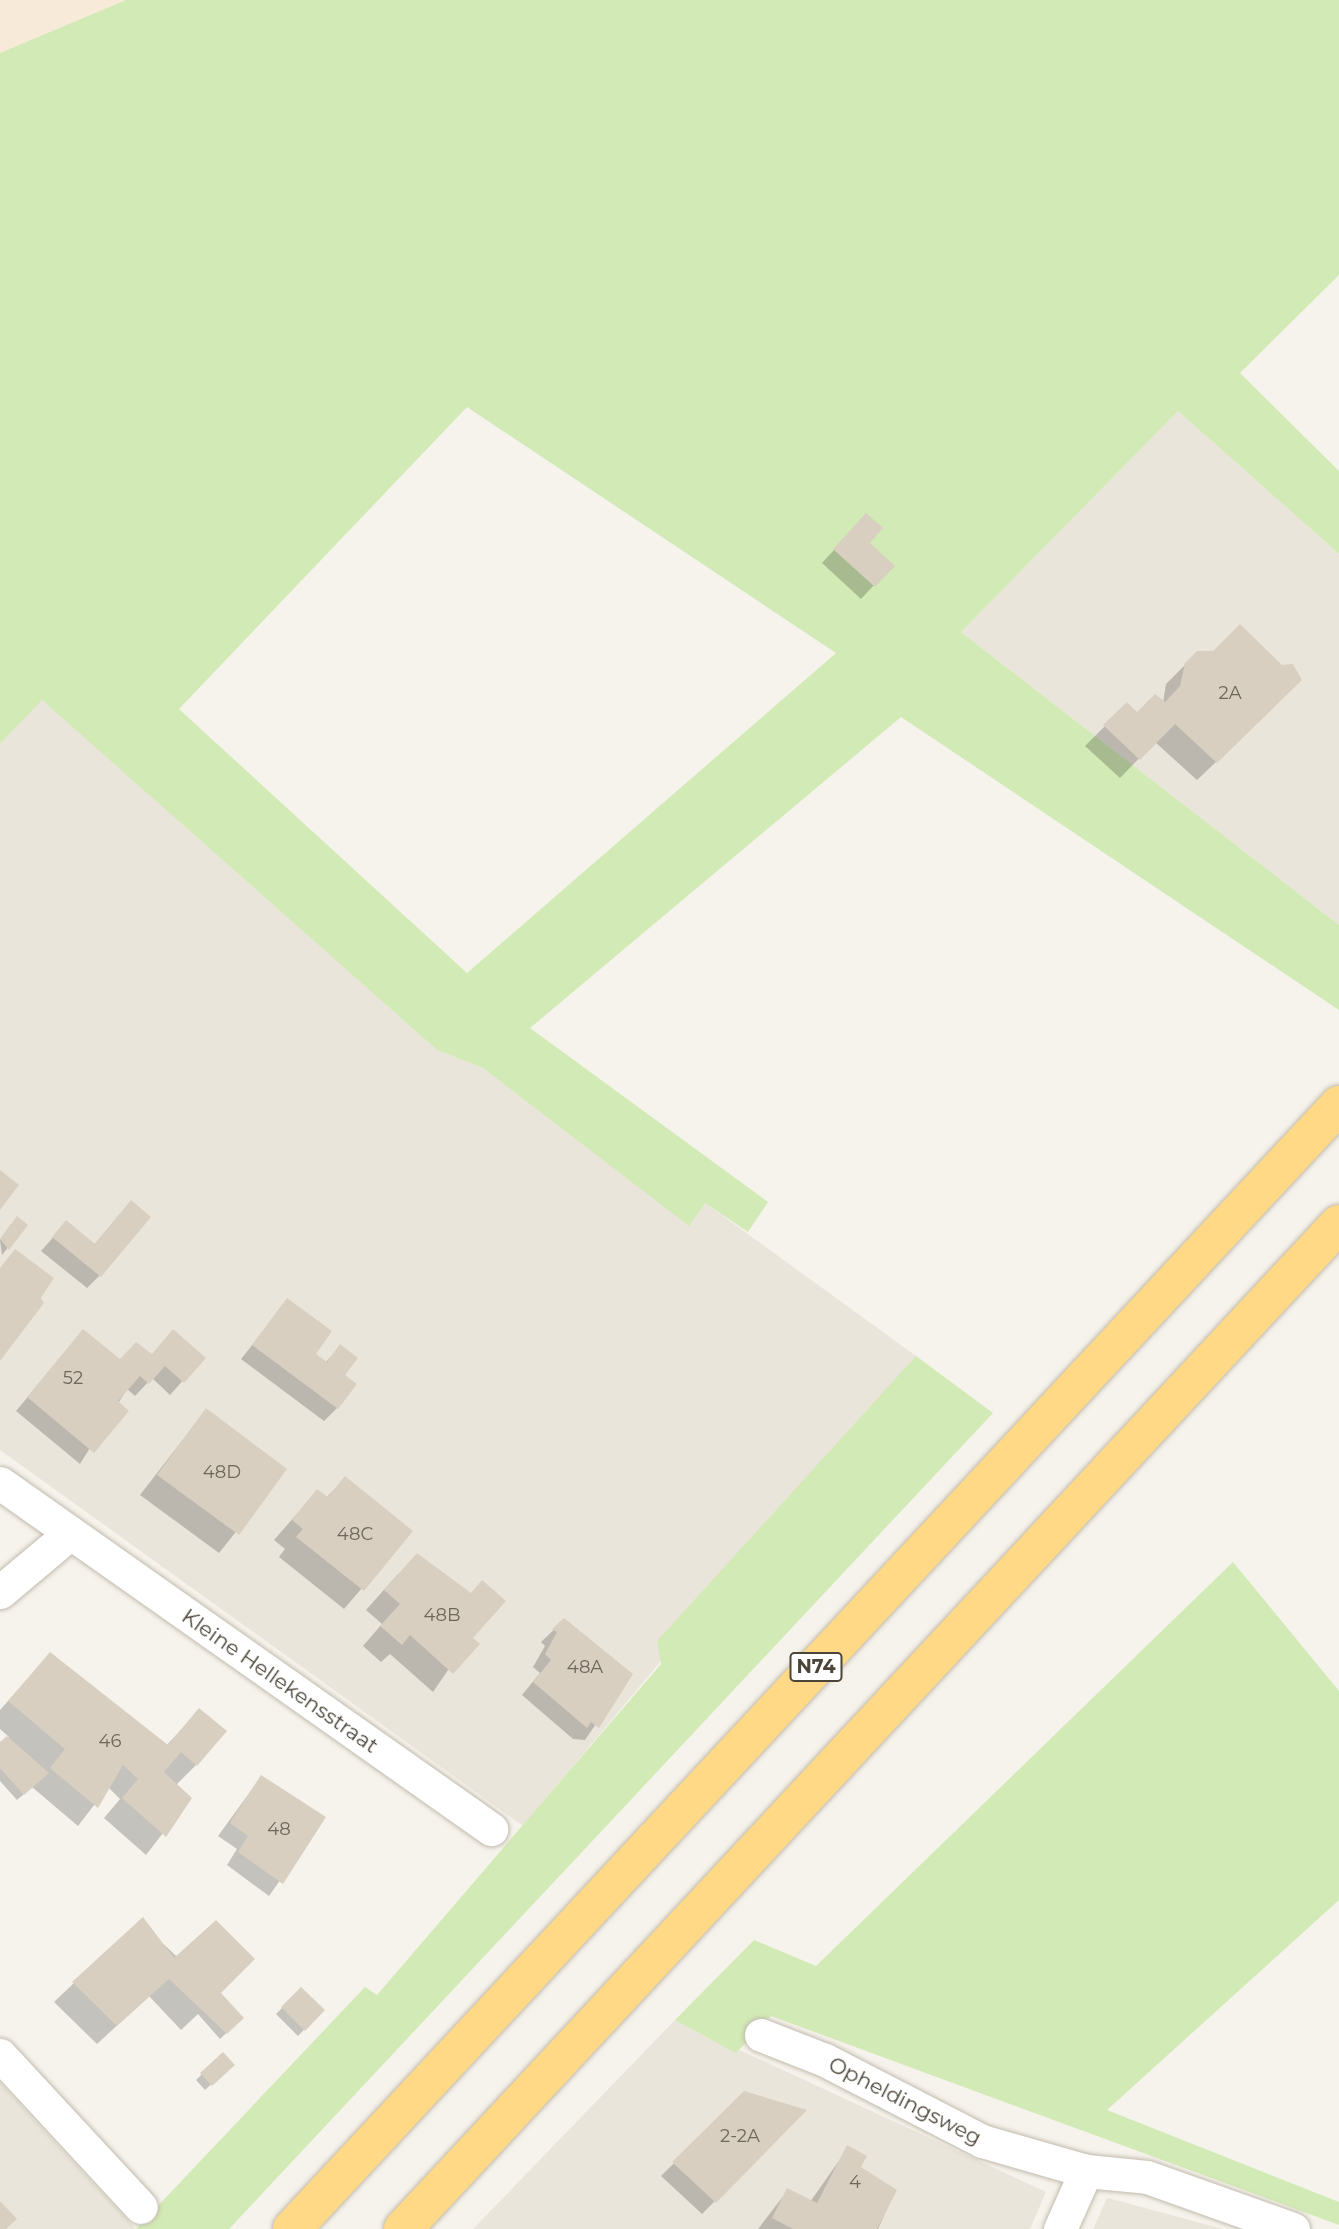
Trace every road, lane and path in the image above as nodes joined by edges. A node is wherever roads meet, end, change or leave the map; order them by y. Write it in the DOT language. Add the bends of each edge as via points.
graph roads {
  1 [pos="1339,1105"];
  2 [pos="1339,1224"];
  3 [pos="0,1483"];
  4 [pos="69,1534"];
  5 [pos="0,1592"];
  6 [pos="491,1829"];
  7 [pos="761,2035"];
  8 [pos="0,2055"];
  9 [pos="1086,2171"];
  10 [pos="141,2207"];
  11 [pos="292,2229"];
  12 [pos="403,2229"];
  13 [pos="1060,2229"];
  14 [pos="1293,2229"];
  1 -- 11 [label="highway, N74"];
  2 -- 12 [label="highway"];
  3 -- 4 [label="street, Kleine Hellekensstraat"];
  4 -- 5 [label="street"];
  4 -- 6 [label="street, Kleine Hellekensstraat"];
  7 -- 9 [label="street, Opheldingsweg" via="825,2060 982,2141"];
  8 -- 10 [label="street"];
  9 -- 13 [label="street"];
  9 -- 14 [label="street, Opheldingsweg" via="1147,2177"];
}
